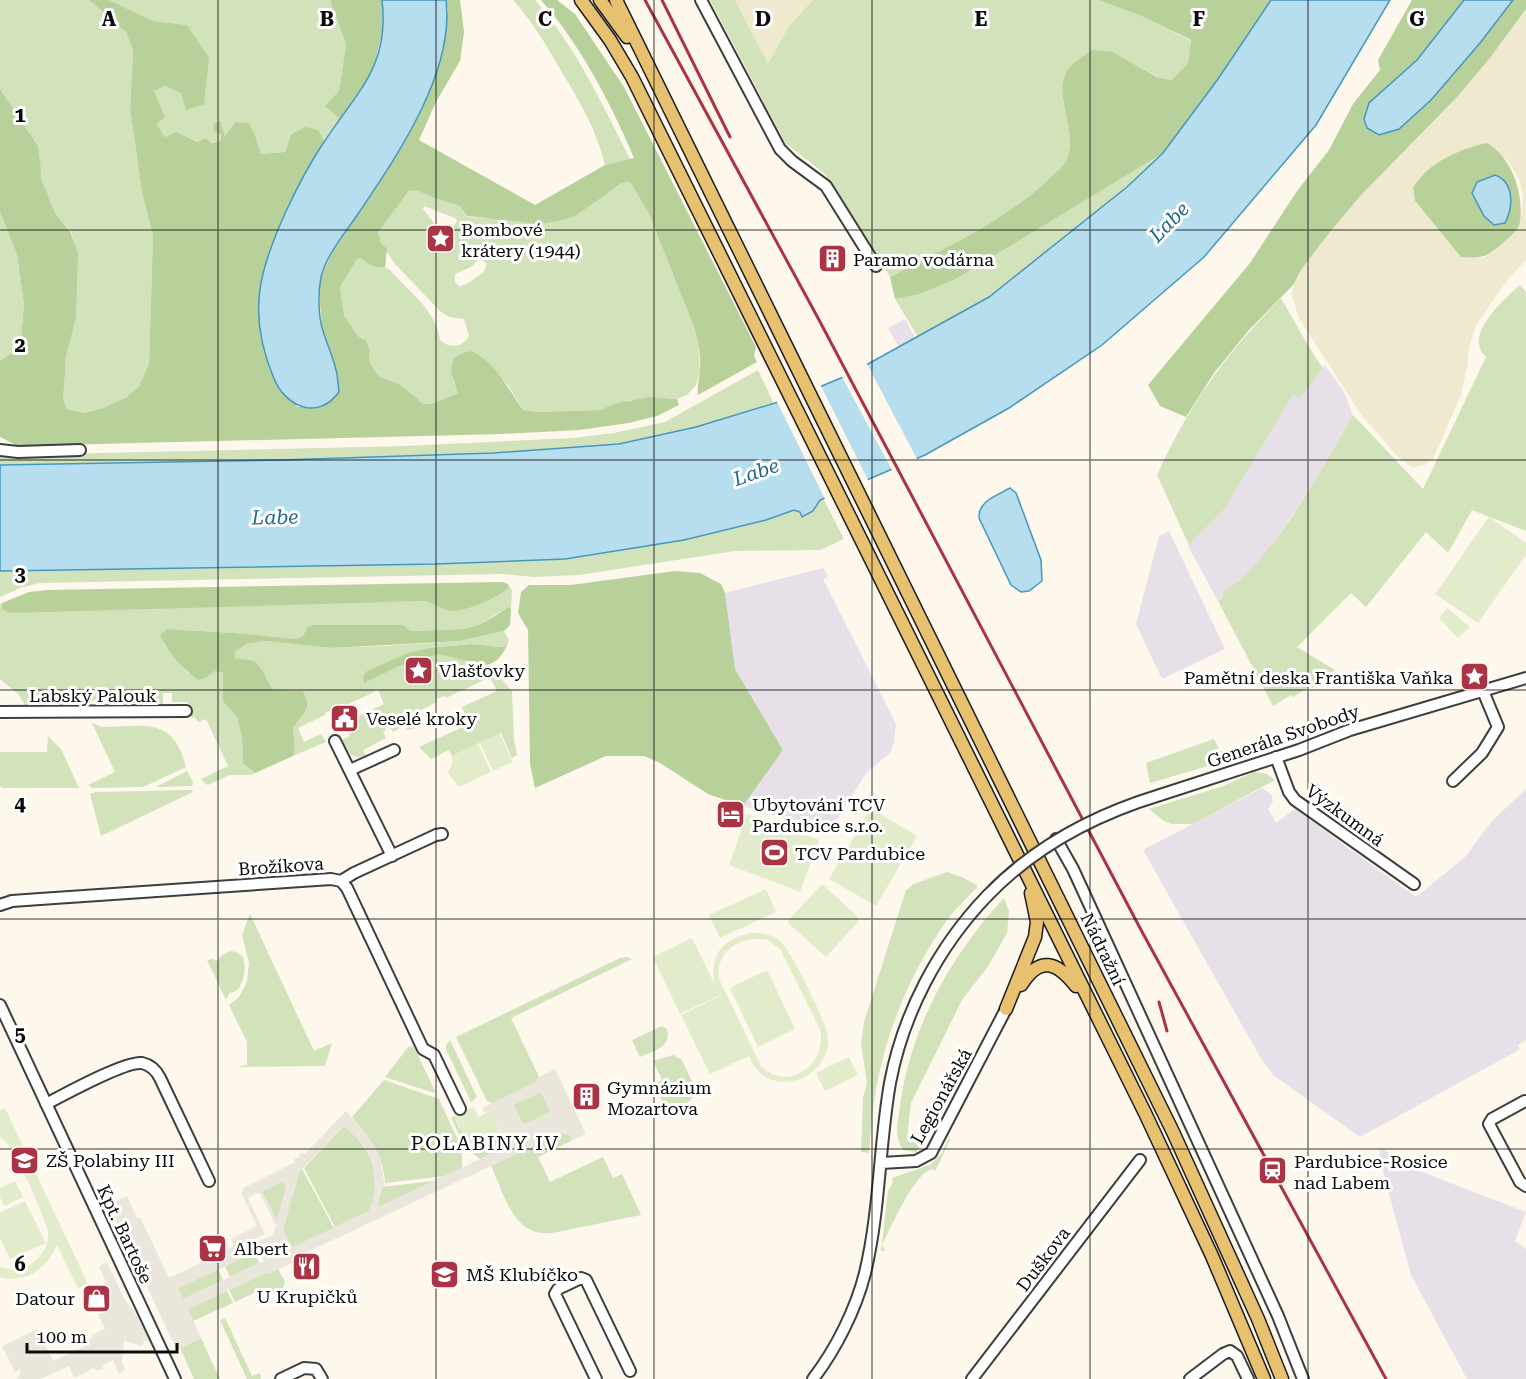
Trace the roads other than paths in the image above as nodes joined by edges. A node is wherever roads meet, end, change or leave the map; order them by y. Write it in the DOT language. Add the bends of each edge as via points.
graph roads {
  1 [pos="581,0"];
  2 [pos="600,0"];
  3 [pos="616,0"];
  4 [pos="701,0"];
  5 [pos="665,103"];
  6 [pos="876,266"];
  7 [pos="0,450"];
  8 [pos="80,450"];
  9 [pos="1526,678"];
  10 [pos="1483,691"];
  11 [pos="186,711"];
  12 [pos="0,712"];
  13 [pos="335,741"];
  14 [pos="394,750"];
  15 [pos="1276,757"];
  16 [pos="350,770"];
  17 [pos="1453,781"];
  18 [pos="442,834"];
  19 [pos="1056,839"];
  20 [pos="392,856"];
  21 [pos="1024,869"];
  22 [pos="345,878"];
  23 [pos="1414,884"];
  24 [pos="0,905"];
  25 [pos="0,1005"];
  26 [pos="1092,1007"];
  27 [pos="1006,1009"];
  28 [pos="3,1018"];
  29 [pos="1525,1101"];
  30 [pos="46,1104"];
  31 [pos="460,1109"];
  32 [pos="1140,1160"];
  33 [pos="881,1162"];
  34 [pos="209,1181"];
  35 [pos="1526,1186"];
  36 [pos="630,1371"];
  37 [pos="175,1379"];
  38 [pos="281,1379"];
  39 [pos="322,1379"];
  40 [pos="596,1379"];
  41 [pos="813,1379"];
  42 [pos="972,1379"];
  43 [pos="1190,1379"];
  44 [pos="1248,1379"];
  45 [pos="1264,1379"];
  46 [pos="1282,1379"];
  47 [pos="1303,1379"];
  1 -- 21 [label="main road, Nádražní" via="632,77"];
  2 -- 5 [label="main road" via="629,40"];
  3 -- 5 [label="main road"];
  4 -- 6 [label="street" via="780,149 826,186"];
  5 -- 46 [label="main road, Nádražní" via="1173,1132"];
  7 -- 8 [label="street"];
  9 -- 10 [label="street, Generála Svobody"];
  10 -- 15 [label="street, Generála Svobody"];
  10 -- 17 [label="street" via="1498,727 1482,753"];
  11 -- 12 [label="street, Labský Palouk"];
  13 -- 16 [label="street"];
  14 -- 16 [label="street"];
  15 -- 19 [label="street, Generála Svobody, bridge" via="1107,813"];
  15 -- 23 [label="street, Výzkumná" via="1294,800"];
  16 -- 20 [label="street"];
  18 -- 20 [label="street"];
  19 -- 33 [label="street, Legionářská, bridge" via="1016,868 987,896 944,950 922,989 905,1030 891,1081"];
  19 -- 47 [label="street" via="1278,1316"];
  20 -- 22 [label="street"];
  21 -- 26 [label="main road, Nádražní"];
  21 -- 27 [label="main road" via="1036,929"];
  22 -- 24 [label="street, Brožíkova" via="12,901"];
  22 -- 31 [label="street, Brožíkova" via="423,1049 434,1055"];
  25 -- 28 [label="street, Kpt. Bartoše"];
  26 -- 27 [label="main road" via="1064,972 1046,965 1028,975"];
  26 -- 45 [label="main road, Nádražní" via="1212,1256"];
  27 -- 33 [label="street, Legionářská" via="931,1153 916,1161"];
  28 -- 30 [label="street, Kpt. Bartoše"];
  29 -- 35 [label="street" via="1492,1119 1490,1124 1520,1182"];
  30 -- 34 [label="street" via="130,1064 147,1065 157,1072"];
  30 -- 37 [label="street, Kpt. Bartoše"];
  32 -- 42 [label="street, Duškova"];
  33 -- 41 [label="street, Legionářská" via="865,1273 836,1344"];
  36 -- 40 [label="street" via="582,1278 555,1294"];
  38 -- 39 [label="street" via="309,1367 316,1369"];
  43 -- 44 [label="street" via="1230,1351 1237,1356"];
}
